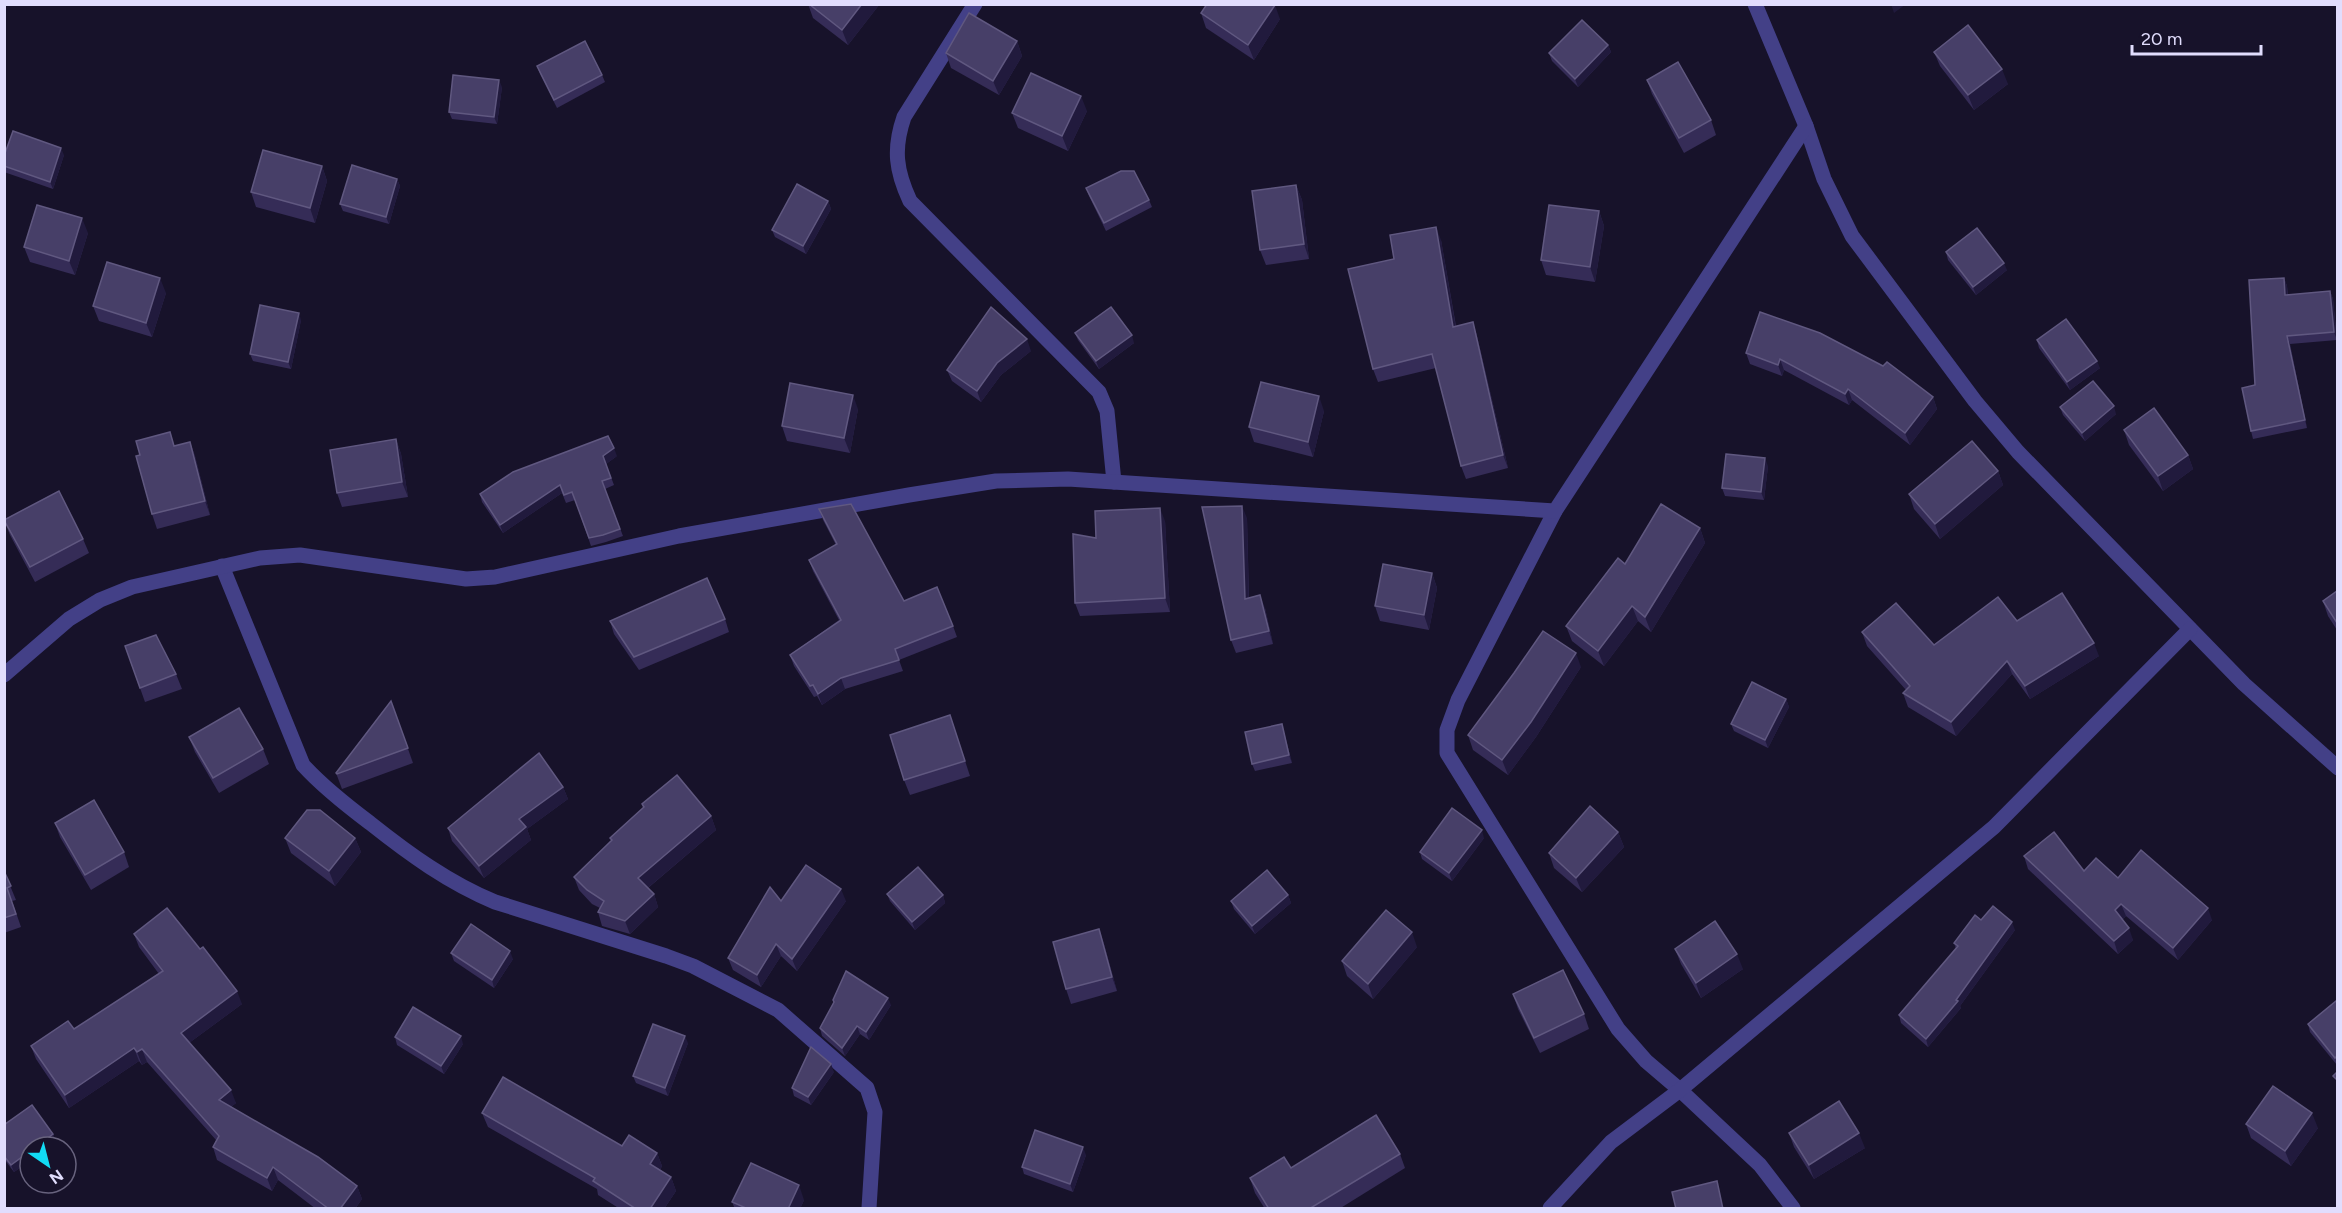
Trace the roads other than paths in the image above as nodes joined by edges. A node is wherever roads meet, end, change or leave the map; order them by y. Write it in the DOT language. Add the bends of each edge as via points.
graph roads {
  1 [pos="975,4"];
  2 [pos="1755,4"];
  3 [pos="1806,126"];
  4 [pos="1114,482"];
  5 [pos="1556,511"];
  6 [pos="222,566"];
  7 [pos="2190,629"];
  8 [pos="4,675"];
  9 [pos="2337,768"];
  10 [pos="1680,1090"];
  11 [pos="869,1209"];
  12 [pos="1550,1209"];
  13 [pos="1793,1209"];
  1 -- 4 [label="street" via="904,117 897,166 910,201 1099,392 1107,411"];
  2 -- 3 [label="street"];
  3 -- 5 [label="street"];
  3 -- 7 [label="street" via="1824,179 1851,237 1975,401 2018,452"];
  4 -- 5 [label="street"];
  4 -- 6 [label="street" via="996,482 909,495 679,536 495,577 466,579 300,555"];
  5 -- 10 [label="street" via="1458,700 1447,730 1447,753 1618,1029 1646,1061"];
  6 -- 8 [label="street" via="132,587 100,600 69,619"];
  6 -- 11 [label="street" via="303,765 321,785 465,890 693,966 778,1010 867,1088 875,1112"];
  7 -- 9 [label="street"];
  7 -- 10 [label="street" via="1994,826"];
  10 -- 12 [label="street" via="1611,1142"];
  10 -- 13 [label="street" via="1760,1165"];
}
